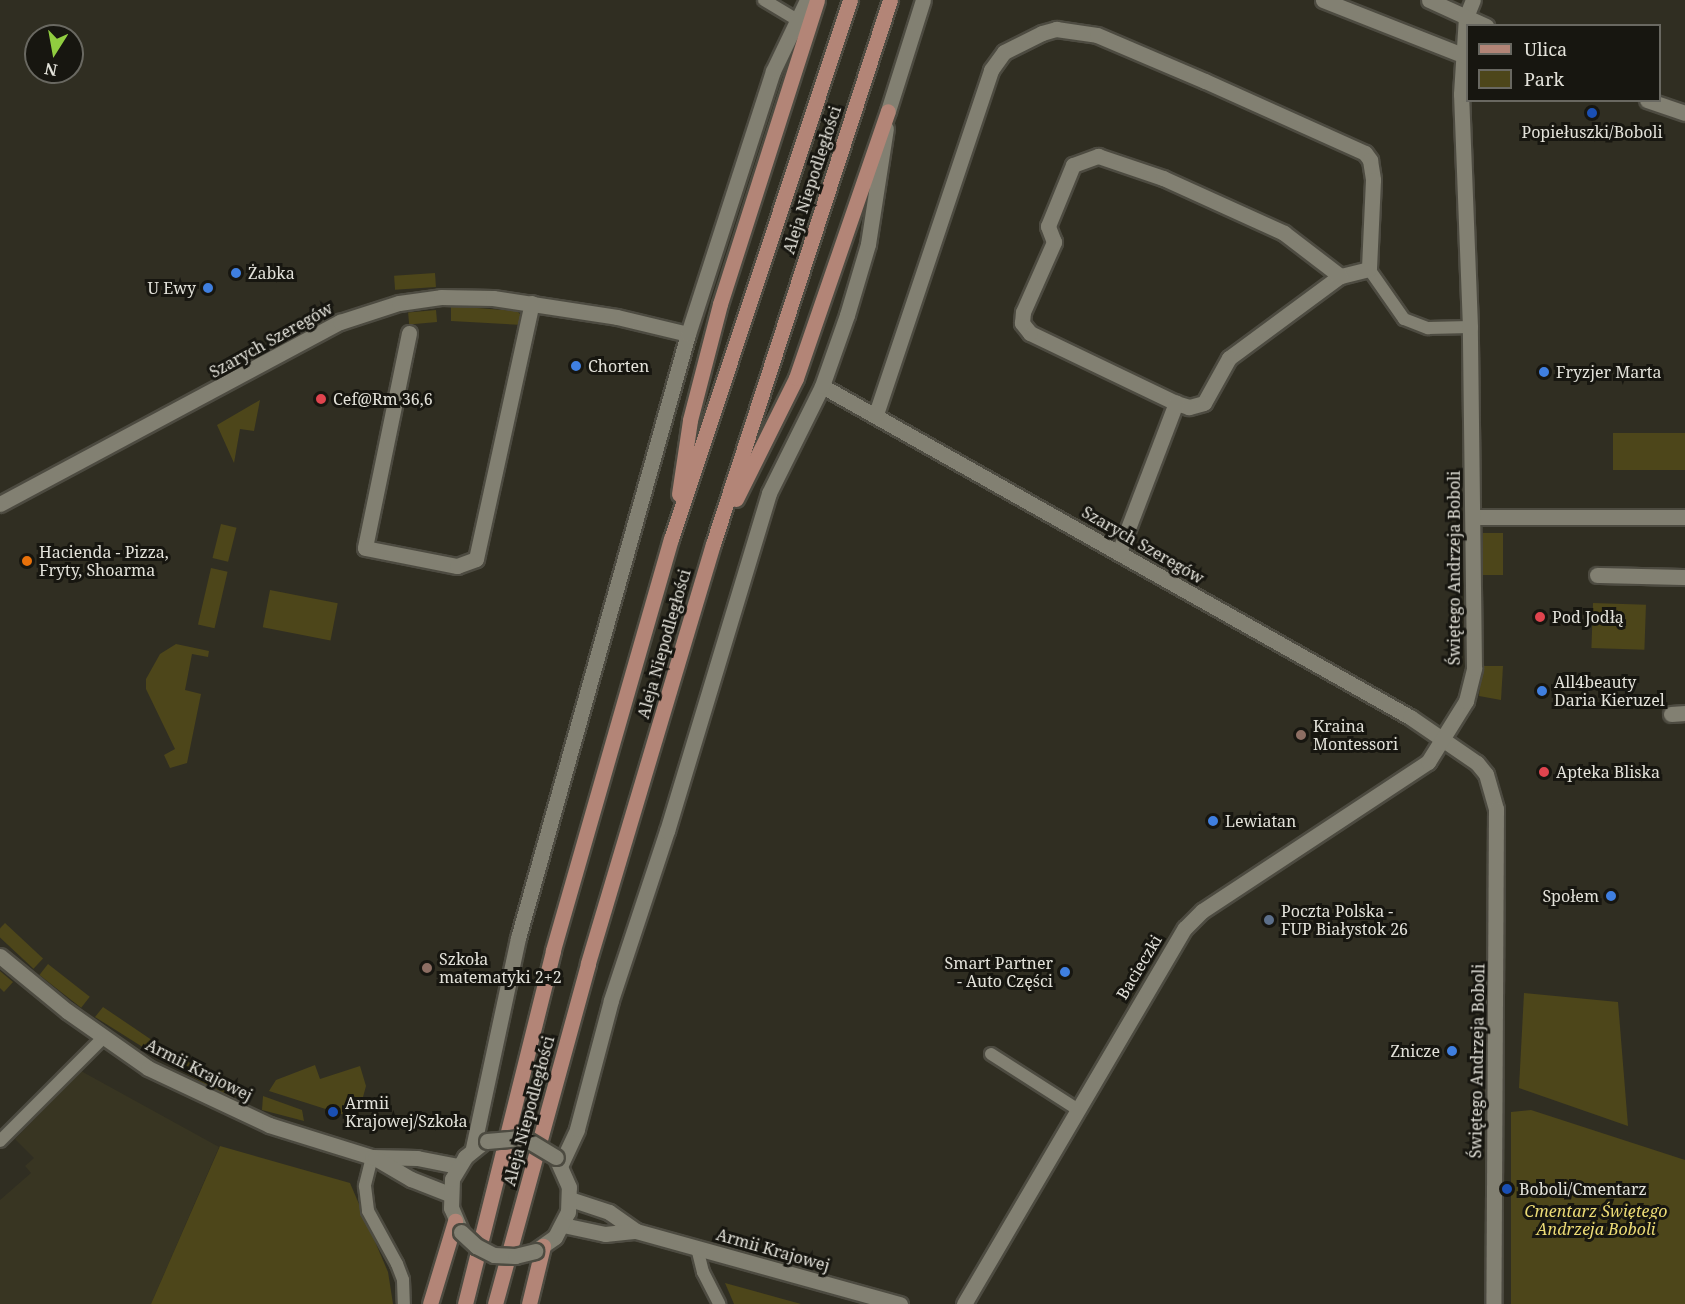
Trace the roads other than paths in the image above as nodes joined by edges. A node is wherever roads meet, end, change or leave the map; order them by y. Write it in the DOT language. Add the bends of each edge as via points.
graph roads {
  1 [pos="764,0"];
  2 [pos="807,0"];
  3 [pos="817,0"];
  4 [pos="850,0"];
  5 [pos="890,0"];
  6 [pos="923,0"];
  7 [pos="1323,0"];
  8 [pos="1429,0"];
  9 [pos="1462,0"];
  10 [pos="1473,0"];
  11 [pos="1467,17"];
  12 [pos="797,20"];
  13 [pos="1467,24"];
  14 [pos="1482,24"];
  15 [pos="1466,56"];
  16 [pos="1652,102"];
  17 [pos="888,111"];
  18 [pos="1685,114"];
  19 [pos="1369,269"];
  20 [pos="1340,276"];
  21 [pos="532,303"];
  22 [pos="1470,327"];
  23 [pos="409,333"];
  24 [pos="688,334"];
  25 [pos="822,386"];
  26 [pos="1176,403"];
  27 [pos="876,414"];
  28 [pos="0,504"];
  29 [pos="1473,517"];
  30 [pos="1685,517"];
  31 [pos="672,539"];
  32 [pos="713,544"];
  33 [pos="1119,552"];
  34 [pos="1597,575"];
  35 [pos="1685,577"];
  36 [pos="1443,739"];
  37 [pos="0,956"];
  38 [pos="104,1037"];
  39 [pos="991,1054"];
  40 [pos="1077,1109"];
  41 [pos="0,1141"];
  42 [pos="473,1148"];
  43 [pos="372,1157"];
  44 [pos="558,1160"];
  45 [pos="458,1166"];
  46 [pos="450,1194"];
  47 [pos="570,1199"];
  48 [pos="563,1225"];
  49 [pos="458,1226"];
  50 [pos="636,1231"];
  51 [pos="697,1248"];
  52 [pos="539,1249"];
  53 [pos="870,1300"];
  54 [pos="404,1304"];
  55 [pos="430,1304"];
  56 [pos="465,1304"];
  57 [pos="495,1304"];
  58 [pos="529,1304"];
  59 [pos="719,1304"];
  60 [pos="900,1304"];
  61 [pos="964,1304"];
  62 [pos="1493,1304"];
  1 -- 12 [label="lane"];
  2 -- 12 [label="street"];
  3 -- 31 [label="main road" via="720,304 690,420"];
  4 -- 31 [label="main road, Aleja Niepodległości"];
  5 -- 32 [label="main road, Aleja Niepodległości"];
  6 -- 17 [label="street"];
  7 -- 15 [label="street"];
  8 -- 11 [label="street"];
  9 -- 11 [label="street"];
  10 -- 11 [label="street"];
  11 -- 13 [label="street, Świętego Andrzeja Boboli"];
  11 -- 14 [label="street"];
  12 -- 24 [label="street" via="773,71"];
  15 -- 22 [label="street, Świętego Andrzeja Boboli" via="1461,94"];
  16 -- 18 [label="street"];
  17 -- 25 [label="street" via="868,244"];
  17 -- 32 [label="main road" via="796,378"];
  19 -- 20 [label="street"];
  19 -- 22 [label="lane" via="1404,319 1428,328"];
  19 -- 27 [label="street" via="1372,169 1365,153 1097,35 1056,29 1004,52 991,70"];
  20 -- 26 [label="street" via="1229,358 1204,403 1189,407"];
  20 -- 26 [label="street" via="1284,233 1163,178 1098,156 1073,165 1048,226 1054,242 1023,312 1022,323 1030,333"];
  21 -- 23 [label="street" via="476,559 457,566 365,548"];
  21 -- 24 [label="street, Szarych Szeregów"];
  21 -- 28 [label="street, Szarych Szeregów" via="441,297 399,303 340,322"];
  22 -- 29 [label="street, Świętego Andrzeja Boboli"];
  24 -- 42 [label="street" via="518,938"];
  25 -- 27 [label="street, Szarych Szeregów"];
  25 -- 44 [label="street" via="769,493 612,1000 577,1129"];
  26 -- 33 [label="street"];
  27 -- 33 [label="street, Szarych Szeregów"];
  29 -- 30 [label="street"];
  29 -- 36 [label="street, Świętego Andrzeja Boboli" via="1474,668 1466,701"];
  31 -- 56 [label="main road, Aleja Niepodległości" via="553,951"];
  32 -- 57 [label="main road, Aleja Niepodległości" via="588,963"];
  33 -- 36 [label="street, Szarych Szeregów"];
  34 -- 35 [label="street"];
  36 -- 40 [label="street, Bacieczki" via="1428,762 1406,779 1202,911 1169,950"];
  36 -- 62 [label="street, Świętego Andrzeja Boboli" via="1486,774 1496,809"];
  37 -- 38 [label="street, Armii Krajowej"];
  38 -- 41 [label="lane"];
  38 -- 43 [label="street, Armii Krajowej" via="148,1068 269,1125"];
  39 -- 40 [label="lane"];
  40 -- 61 [label="street, Bacieczki"];
  42 -- 44 [label="street, bridge" via="487,1140 524,1138"];
  42 -- 45 [label="street"];
  43 -- 45 [label="street, Armii Krajowej" via="417,1158"];
  43 -- 46 [label="street, Armii Krajowej" via="411,1179"];
  43 -- 54 [label="lane" via="365,1186 368,1211 400,1272"];
  44 -- 47 [label="street"];
  45 -- 46 [label="street"];
  46 -- 49 [label="street"];
  47 -- 48 [label="street"];
  47 -- 50 [label="street, Armii Krajowej" via="609,1212"];
  48 -- 50 [label="street, Armii Krajowej" via="605,1234"];
  48 -- 52 [label="street"];
  49 -- 52 [label="street, bridge" via="476,1246 494,1255 515,1256"];
  49 -- 55 [label="main road"];
  50 -- 51 [label="street, Armii Krajowej"];
  51 -- 53 [label="street, Armii Krajowej"];
  51 -- 59 [label="lane" via="702,1272"];
  52 -- 58 [label="main road"];
  53 -- 60 [label="street, Armii Krajowej"];
}
